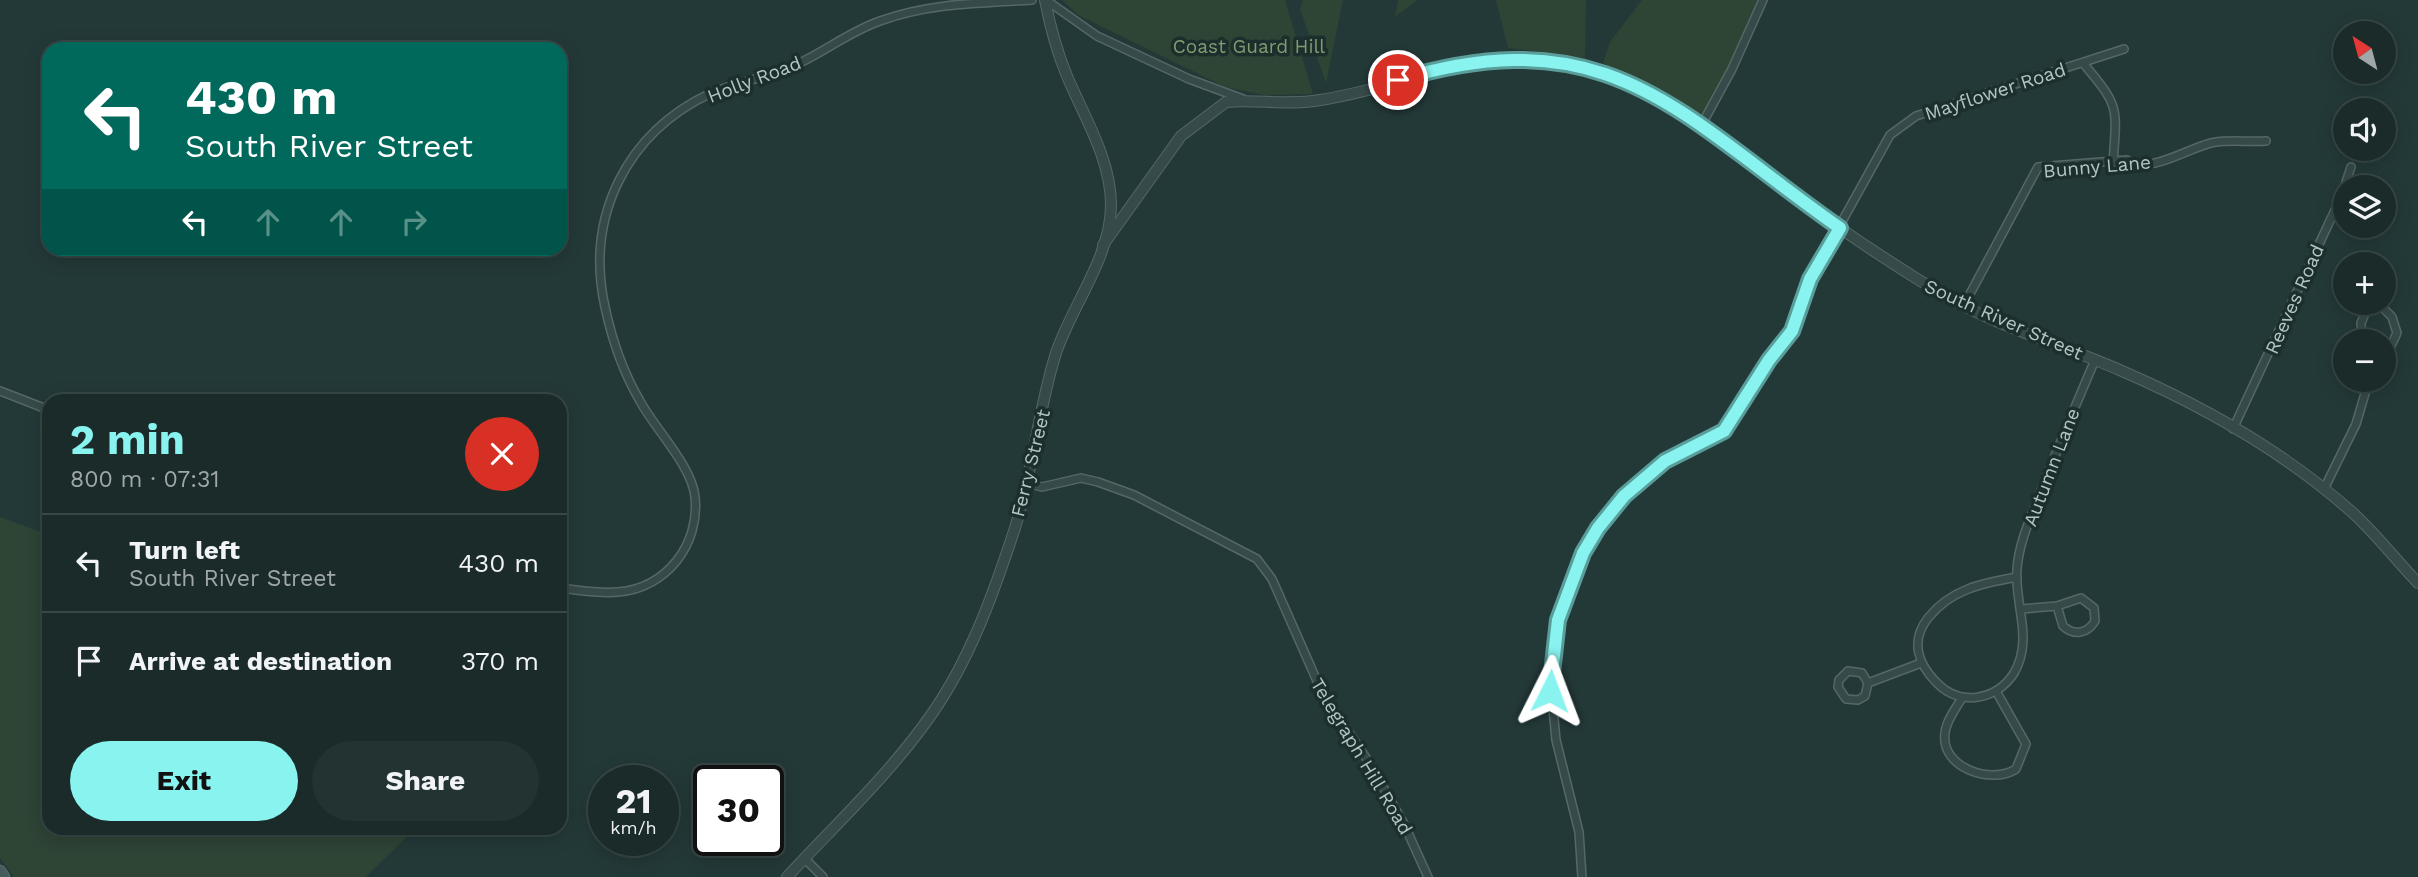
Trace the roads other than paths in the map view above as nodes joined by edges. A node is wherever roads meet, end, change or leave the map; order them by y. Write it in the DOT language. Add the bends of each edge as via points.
graph roads {
  1 [pos="1032,0"];
  2 [pos="1045,0"];
  3 [pos="1763,0"];
  4 [pos="2124,49"];
  5 [pos="2083,63"];
  6 [pos="1250,101"];
  7 [pos="1701,126"];
  8 [pos="2266,141"];
  9 [pos="2113,163"];
  10 [pos="2351,167"];
  11 [pos="1840,228"];
  12 [pos="1103,245"];
  13 [pos="1964,305"];
  14 [pos="2361,329"];
  15 [pos="2396,329"];
  16 [pos="2095,360"];
  17 [pos="0,391"];
  18 [pos="2365,392"];
  19 [pos="42,407"];
  20 [pos="2233,429"];
  21 [pos="1027,483"];
  22 [pos="2323,489"];
  23 [pos="2017,577"];
  24 [pos="2418,583"];
  25 [pos="567,588"];
  26 [pos="2057,606"];
  27 [pos="2021,609"];
  28 [pos="1921,663"];
  29 [pos="1868,682"];
  30 [pos="1996,691"];
  31 [pos="1962,698"];
  32 [pos="804,858"];
  33 [pos="0,871"];
  34 [pos="4,877"];
  35 [pos="787,877"];
  36 [pos="823,877"];
  37 [pos="1427,877"];
  38 [pos="1582,877"];
  1 -- 25 [label="street, Holly Road" via="944,5 882,20 799,64 710,94 662,124 642,144 610,203 601,228 598,261 611,332 627,376 690,478 695,494 693,533 685,552 653,582 617,592"];
  2 -- 6 [label="street, South River Street" via="1097,36 1189,79"];
  2 -- 12 [label="street, Ferry Street" via="1065,73 1107,171 1111,206"];
  3 -- 7 [label="street"];
  4 -- 5 [label="street, Mayflower Road"];
  5 -- 9 [label="street" via="2112,97 2117,117"];
  5 -- 11 [label="street, Mayflower Road" via="1903,124 1890,135"];
  6 -- 7 [label="street, South River Street" via="1317,101 1467,63 1539,59 1624,79 1675,106"];
  6 -- 12 [label="street, South River Street" via="1226,102 1190,127"];
  7 -- 11 [label="street, South River Street"];
  8 -- 9 [label="street, Bunny Lane" via="2213,142 2170,159"];
  9 -- 13 [label="street, Bunny Lane" via="2038,167"];
  10 -- 20 [label="street, Reeves Road"];
  11 -- 13 [label="street, South River Street"];
  11 -- 38 [label="street, Mayflower Road" via="1810,279 1792,331 1726,429 1665,461 1624,496 1598,528 1571,582 1556,631 1550,691 1556,740 1581,844"];
  12 -- 21 [label="street, Ferry Street" via="1055,355"];
  13 -- 16 [label="street, South River Street"];
  14 -- 15 [label="street" via="2367,309 2380,304"];
  16 -- 20 [label="street, South River Street" via="2145,381"];
  16 -- 23 [label="street, Autumn Lane" via="2027,529"];
  17 -- 19 [label="street"];
  18 -- 22 [label="street" via="2356,424"];
  20 -- 22 [label="street, South River Street"];
  21 -- 32 [label="street, Ferry Street" via="990,596 942,699 901,754"];
  21 -- 37 [label="street, Telegraph Hill Road" via="1042,487 1081,478 1098,482 1133,495 1265,567 1321,690 1404,824"];
  22 -- 24 [label="street, South River Street" via="2359,519"];
  23 -- 27 [label="street, Autumn Lane"];
  23 -- 28 [label="street" via="1973,586 1938,607 1918,636"];
  26 -- 26 [label="street" via="2068,631 2084,632 2095,621 2094,608 2081,598"];
  26 -- 27 [label="street"];
  27 -- 30 [label="street, Autumn Lane" via="2024,639 2019,662"];
  28 -- 29 [label="street"];
  28 -- 31 [label="street" via="1938,685"];
  29 -- 29 [label="street" via="1862,673 1848,671 1838,687 1846,699 1858,700 1865,696"];
  30 -- 31 [label="street"];
  30 -- 31 [label="street" via="2026,744 2016,769 2002,776 1973,771 1947,748 1946,726"];
  32 -- 35 [label="street, Ferry Street"];
  32 -- 36 [label="street"];
  33 -- 34 [label="main road"];
}
